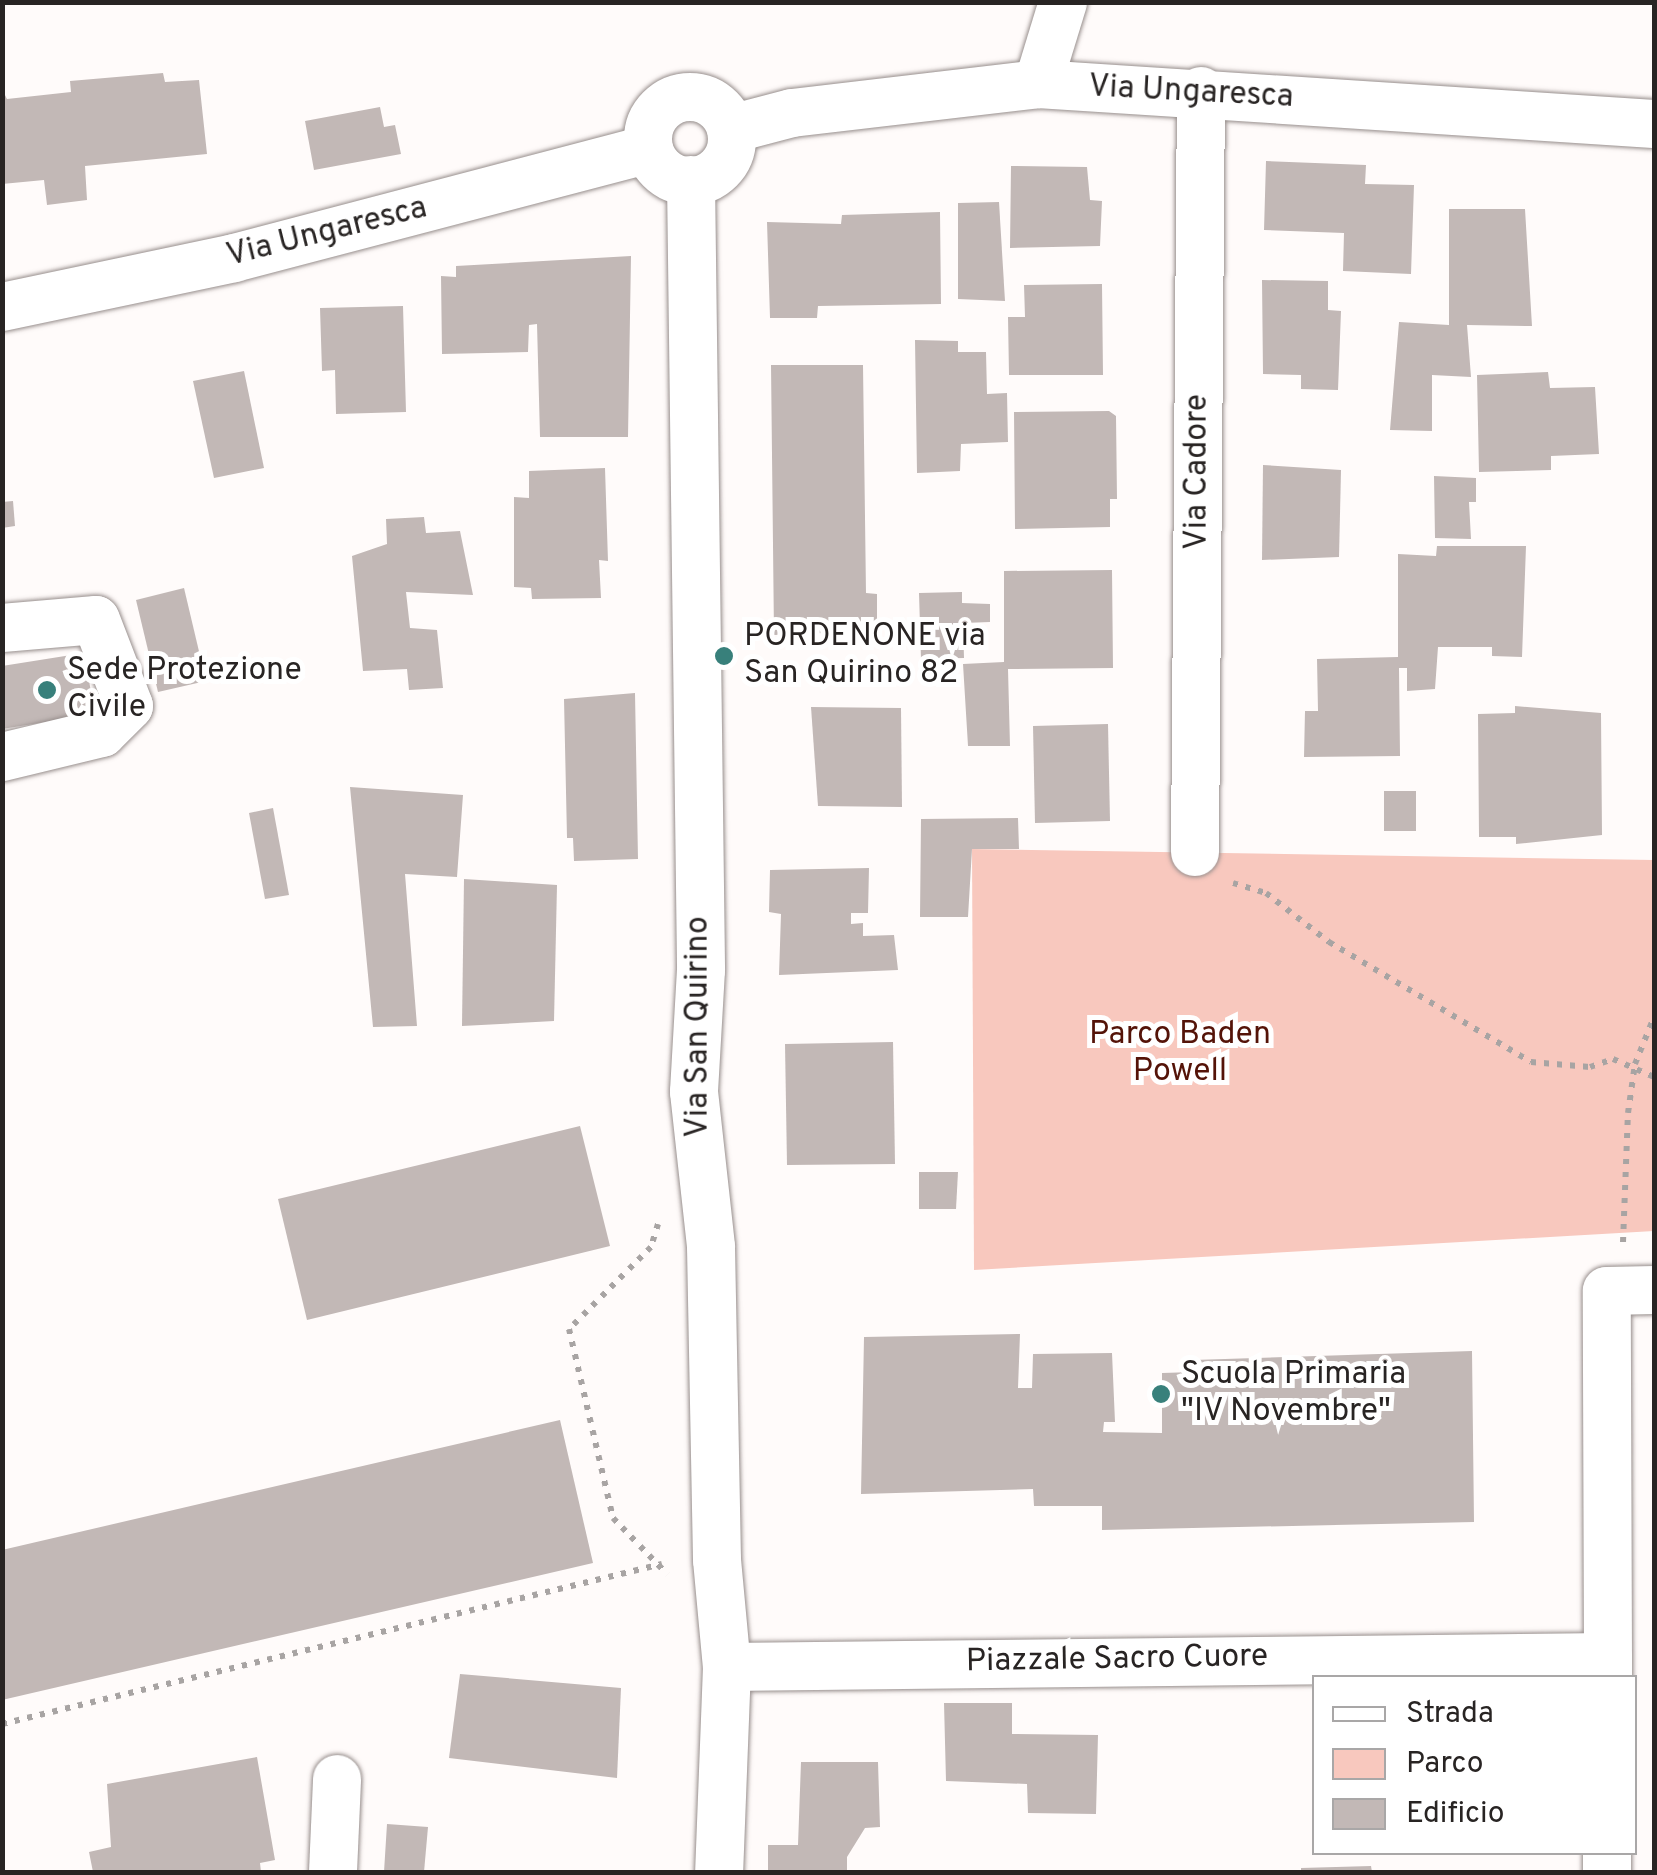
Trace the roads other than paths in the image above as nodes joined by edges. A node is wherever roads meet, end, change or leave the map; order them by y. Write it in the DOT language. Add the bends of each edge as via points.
graph roads {
  1 [pos="1063,2"];
  2 [pos="1038,84"];
  3 [pos="1201,92"];
  4 [pos="1654,124"];
  5 [pos="730,128"];
  6 [pos="649,149"];
  7 [pos="691,180"];
  8 [pos="2,308"];
  9 [pos="2,628"];
  10 [pos="2,757"];
  11 [pos="1195,852"];
  12 [pos="1637,1290"];
  13 [pos="726,1666"];
  14 [pos="1608,1667"];
  15 [pos="337,1779"];
  16 [pos="333,1872"];
  17 [pos="719,1872"];
  1 -- 2 [label="street"];
  2 -- 3 [label="street, Via Ungaresca"];
  2 -- 5 [label="street, Via Ungaresca" via="792,113"];
  3 -- 4 [label="street, Via Ungaresca"];
  3 -- 11 [label="street, Via Cadore"];
  5 -- 6 [label="street" via="714,105 687,97 652,120"];
  5 -- 7 [label="street" via="724,164"];
  6 -- 7 [label="street" via="664,172"];
  6 -- 8 [label="street, Via Ungaresca" via="234,258"];
  7 -- 13 [label="street, Via San Quirino" via="701,970 694,1092 711,1247 717,1560"];
  9 -- 10 [label="street" via="96,620 128,706 102,733"];
  12 -- 14 [label="street" via="1607,1292"];
  13 -- 14 [label="street, Piazzale Sacro Cuore" via="1150,1658"];
  13 -- 17 [label="street, Via San Quirino"];
  15 -- 16 [label="street"];
}
